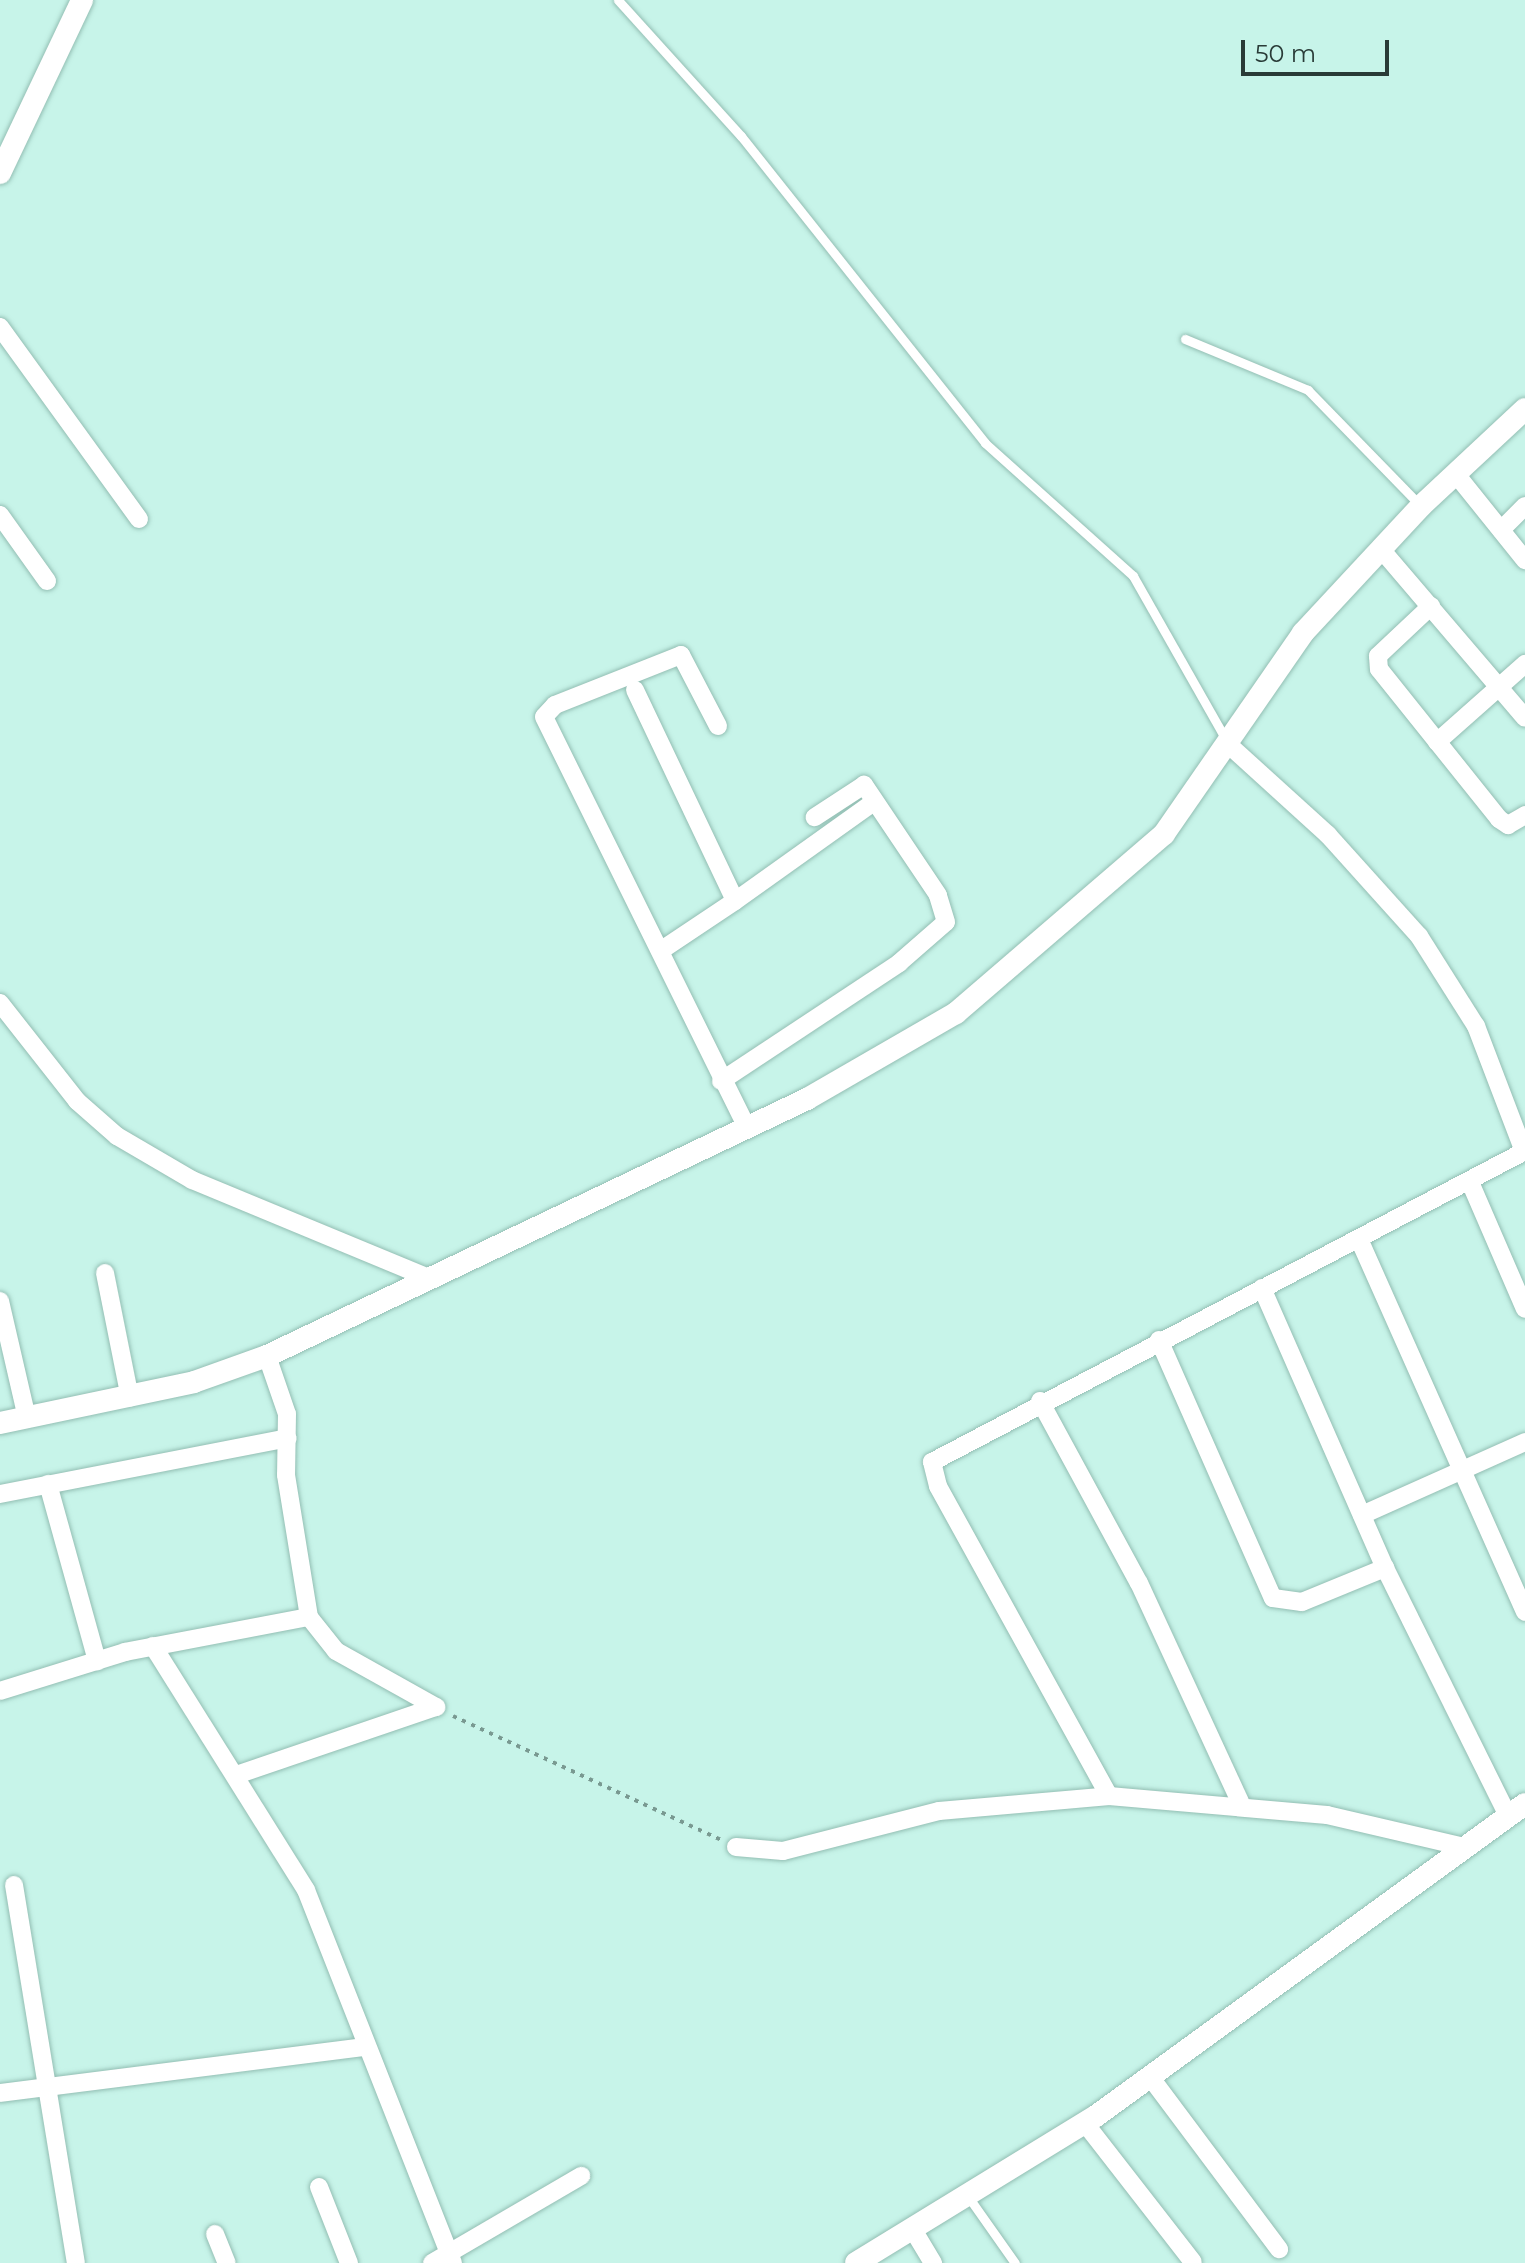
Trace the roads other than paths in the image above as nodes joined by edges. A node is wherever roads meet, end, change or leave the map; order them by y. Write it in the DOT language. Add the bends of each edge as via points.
graph roads {
  1 [pos="82,0"];
  2 [pos="618,0"];
  3 [pos="0,173"];
  4 [pos="0,327"];
  5 [pos="1185,339"];
  6 [pos="1525,409"];
  7 [pos="1455,473"];
  8 [pos="1421,506"];
  9 [pos="1525,506"];
  10 [pos="0,515"];
  11 [pos="139,519"];
  12 [pos="1501,530"];
  13 [pos="1380,548"];
  14 [pos="1525,560"];
  15 [pos="47,581"];
  16 [pos="1431,606"];
  17 [pos="1525,664"];
  18 [pos="1499,687"];
  19 [pos="635,690"];
  20 [pos="1525,718"];
  21 [pos="718,726"];
  22 [pos="1437,742"];
  23 [pos="1230,746"];
  24 [pos="874,802"];
  25 [pos="1525,815"];
  26 [pos="815,817"];
  27 [pos="735,901"];
  28 [pos="660,951"];
  29 [pos="0,1003"];
  30 [pos="721,1081"];
  31 [pos="747,1127"];
  32 [pos="1524,1152"];
  33 [pos="1470,1182"];
  34 [pos="1359,1239"];
  35 [pos="105,1273"];
  36 [pos="429,1278"];
  37 [pos="1262,1288"];
  38 [pos="0,1301"];
  39 [pos="1525,1309"];
  40 [pos="1159,1340"];
  41 [pos="271,1354"];
  42 [pos="130,1398"];
  43 [pos="1040,1401"];
  44 [pos="27,1418"];
  45 [pos="0,1423"];
  46 [pos="288,1438"];
  47 [pos="1525,1442"];
  48 [pos="1462,1471"];
  49 [pos="48,1484"];
  50 [pos="0,1494"];
  51 [pos="1362,1515"];
  52 [pos="1385,1568"];
  53 [pos="1525,1612"];
  54 [pos="309,1617"];
  55 [pos="153,1646"];
  56 [pos="97,1661"];
  57 [pos="0,1691"];
  58 [pos="239,1774"];
  59 [pos="1109,1796"];
  60 [pos="1240,1802"];
  61 [pos="1519,1817"];
  62 [pos="736,1847"];
  63 [pos="1464,1847"];
  64 [pos="14,1885"];
  65 [pos="362,2047"];
  66 [pos="1156,2074"];
  67 [pos="45,2088"];
  68 [pos="0,2093"];
  69 [pos="1084,2122"];
  70 [pos="581,2176"];
  71 [pos="319,2187"];
  72 [pos="967,2195"];
  73 [pos="912,2228"];
  74 [pos="215,2234"];
  75 [pos="1279,2249"];
  76 [pos="445,2260"];
  77 [pos="864,2261"];
  78 [pos="1193,2262"];
  79 [pos="76,2263"];
  80 [pos="227,2263"];
  81 [pos="349,2263"];
  82 [pos="933,2263"];
  83 [pos="1015,2263"];
  1 -- 3 [label="street"];
  2 -- 23 [label="lane" via="741,136 985,443 1133,576"];
  4 -- 11 [label="street"];
  5 -- 8 [label="lane" via="1308,390"];
  6 -- 7 [label="street"];
  7 -- 8 [label="street"];
  7 -- 12 [label="street"];
  8 -- 13 [label="street"];
  9 -- 12 [label="street"];
  10 -- 15 [label="street"];
  12 -- 14 [label="street"];
  13 -- 16 [label="street"];
  13 -- 23 [label="street" via="1303,633"];
  16 -- 18 [label="street"];
  16 -- 22 [label="street" via="1376,663"];
  17 -- 18 [label="street"];
  18 -- 20 [label="street"];
  18 -- 22 [label="street"];
  19 -- 27 [label="street"];
  21 -- 28 [label="street" via="681,655 555,705 544,717"];
  22 -- 25 [label="street" via="1499,819 1508,825"];
  23 -- 31 [label="street" via="1164,834 1019,966 879,1061"];
  23 -- 32 [label="street" via="1328,835 1419,936 1476,1026"];
  24 -- 26 [label="street" via="864,785"];
  24 -- 27 [label="street"];
  24 -- 30 [label="street" via="938,895 946,922 899,963"];
  27 -- 28 [label="street"];
  28 -- 30 [label="street"];
  29 -- 36 [label="street" via="77,1101 117,1136 192,1180"];
  30 -- 31 [label="street"];
  31 -- 36 [label="street"];
  32 -- 33 [label="street"];
  33 -- 34 [label="street"];
  33 -- 39 [label="street"];
  34 -- 37 [label="street"];
  34 -- 48 [label="street"];
  35 -- 42 [label="street"];
  36 -- 41 [label="street"];
  37 -- 40 [label="street"];
  37 -- 51 [label="street"];
  38 -- 44 [label="street"];
  40 -- 43 [label="street"];
  40 -- 52 [label="street" via="1273,1598 1302,1602"];
  41 -- 42 [label="street"];
  41 -- 46 [label="street" via="283,1390"];
  42 -- 44 [label="street"];
  43 -- 59 [label="street" via="940,1452 932,1473"];
  43 -- 60 [label="street" via="1139,1583"];
  44 -- 45 [label="street"];
  46 -- 49 [label="street"];
  46 -- 54 [label="street" via="286,1475"];
  47 -- 48 [label="street"];
  48 -- 51 [label="street"];
  48 -- 53 [label="street"];
  49 -- 50 [label="street"];
  49 -- 56 [label="street"];
  51 -- 52 [label="street"];
  52 -- 61 [label="street"];
  54 -- 55 [label="street"];
  54 -- 58 [label="street" via="336,1651 436,1707"];
  55 -- 56 [label="street"];
  55 -- 58 [label="street"];
  56 -- 57 [label="street"];
  58 -- 65 [label="street" via="317,1914"];
  59 -- 60 [label="street"];
  59 -- 62 [label="street" via="939,1811 783,1851"];
  60 -- 63 [label="street"];
  61 -- 63 [label="street"];
  63 -- 66 [label="street"];
  64 -- 67 [label="street"];
  65 -- 67 [label="street"];
  65 -- 76 [label="street"];
  66 -- 69 [label="street"];
  66 -- 75 [label="street"];
  67 -- 68 [label="street"];
  67 -- 79 [label="street"];
  69 -- 72 [label="street"];
  69 -- 78 [label="street"];
  70 -- 76 [label="street"];
  71 -- 81 [label="street"];
  72 -- 73 [label="street"];
  72 -- 83 [label="lane"];
  73 -- 77 [label="street"];
  73 -- 82 [label="street"];
  74 -- 80 [label="street"];
}
